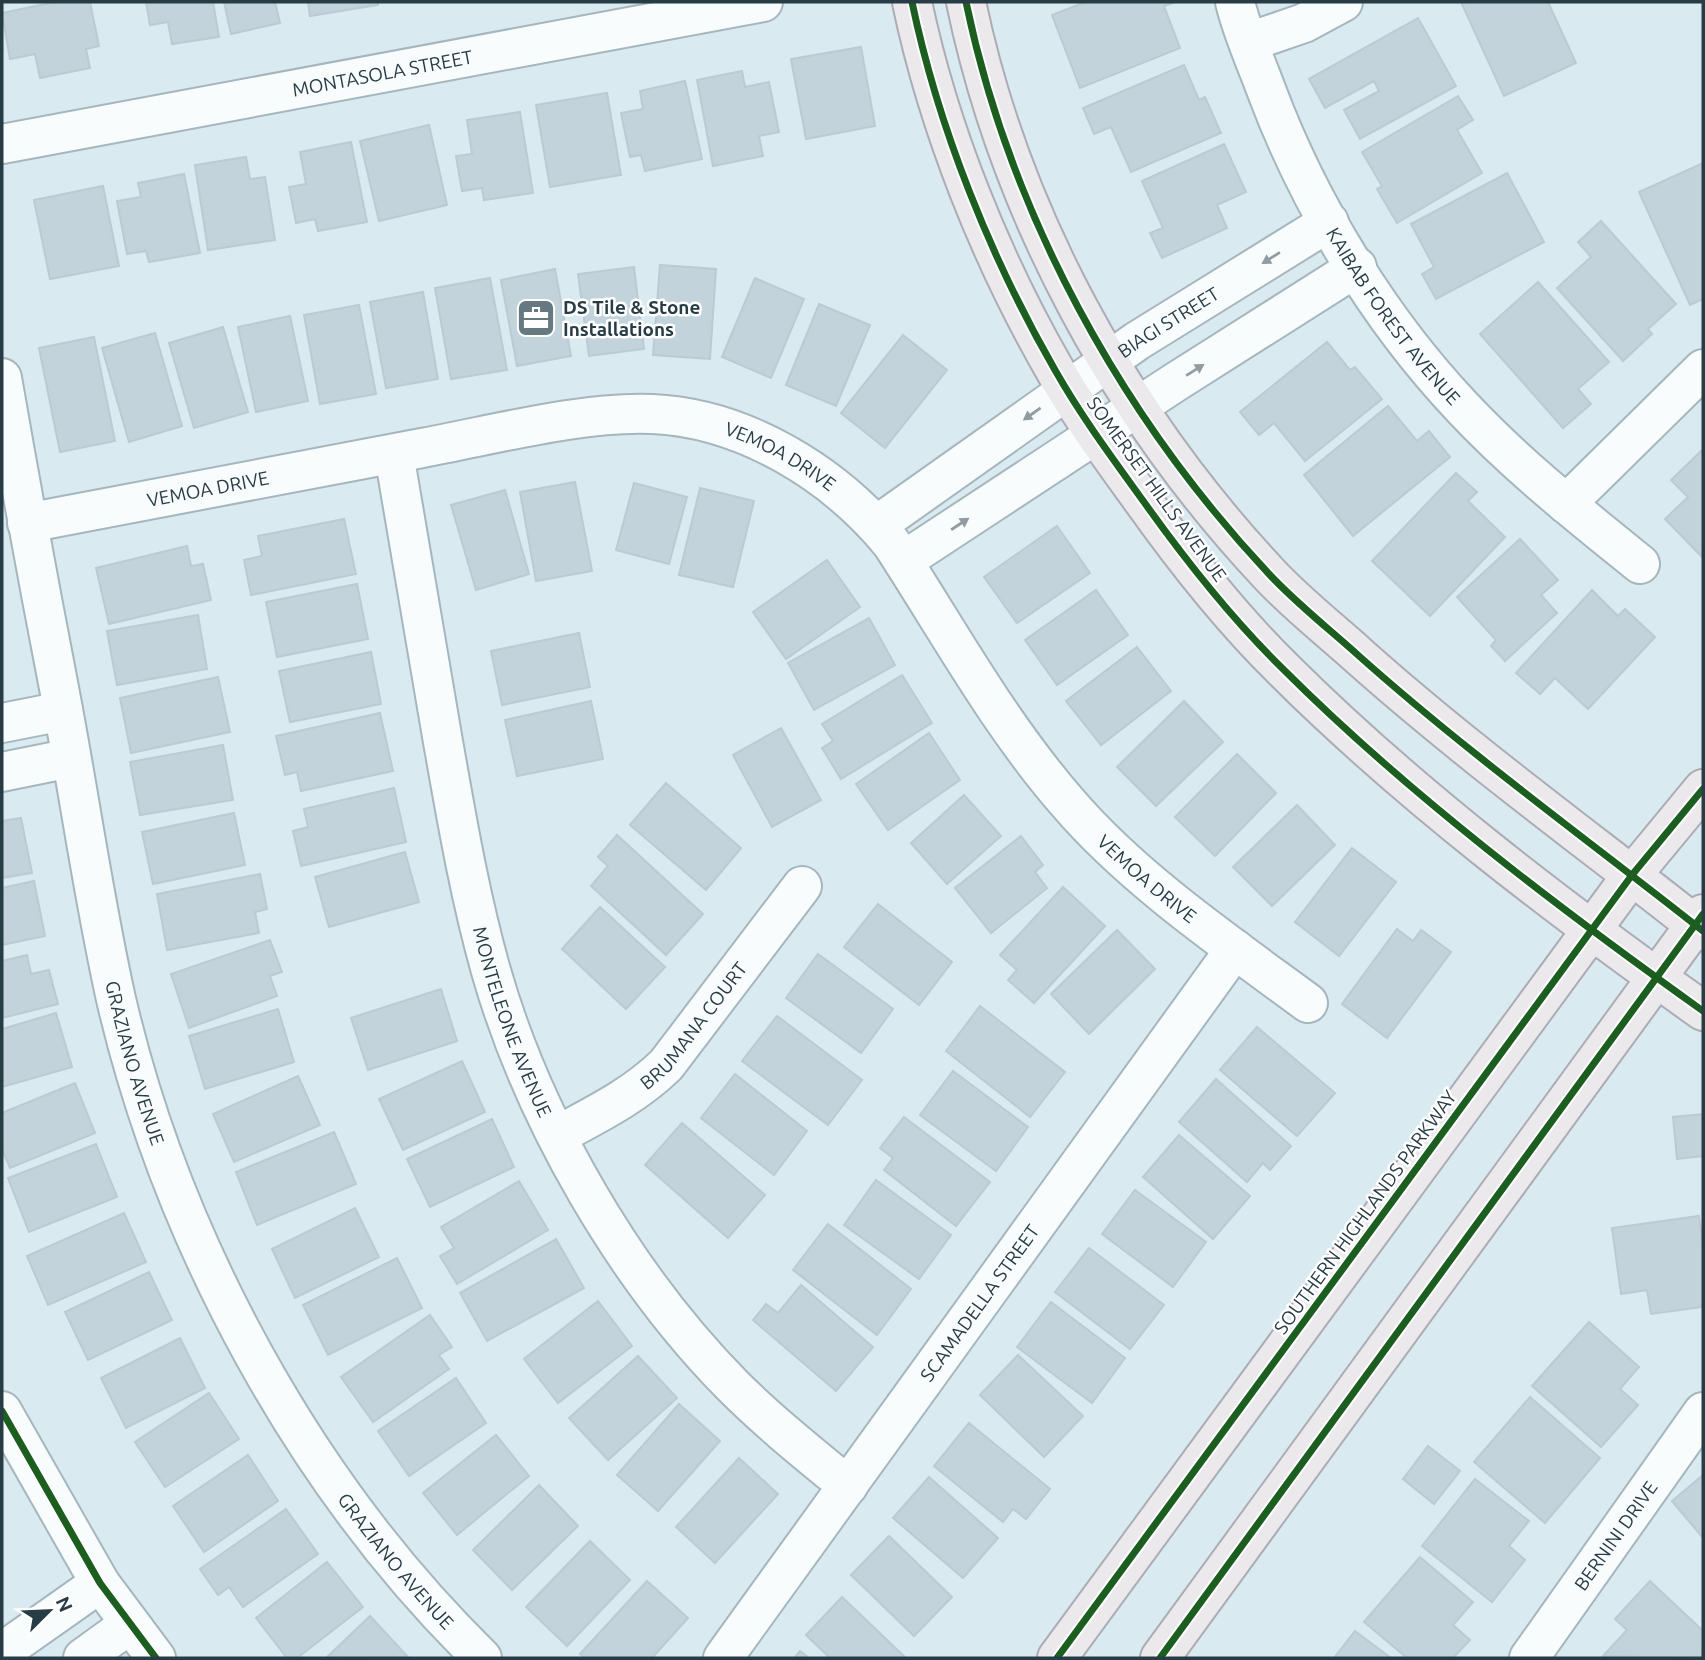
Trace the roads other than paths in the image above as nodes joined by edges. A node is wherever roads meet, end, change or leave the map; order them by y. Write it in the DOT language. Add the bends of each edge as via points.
graph roads {
  1 [pos="763,2"];
  2 [pos="912,2"];
  3 [pos="966,2"];
  4 [pos="1235,2"];
  5 [pos="1343,2"];
  6 [pos="675,10"];
  7 [pos="1249,42"];
  8 [pos="2,144"];
  9 [pos="1329,222"];
  10 [pos="1357,267"];
  11 [pos="1109,361"];
  12 [pos="1703,369"];
  13 [pos="2,378"];
  14 [pos="1067,390"];
  15 [pos="1138,407"];
  16 [pos="1096,435"];
  17 [pos="394,454"];
  18 [pos="1566,504"];
  19 [pos="27,523"];
  20 [pos="877,525"];
  21 [pos="903,561"];
  22 [pos="1640,565"];
  23 [pos="63,711"];
  24 [pos="2,723"];
  25 [pos="71,758"];
  26 [pos="2,772"];
  27 [pos="1703,789"];
  28 [pos="1632,875"];
  29 [pos="802,886"];
  30 [pos="1701,924"];
  31 [pos="1592,929"];
  32 [pos="1235,949"];
  33 [pos="1657,978"];
  34 [pos="1308,1003"];
  35 [pos="1703,1011"];
  36 [pos="558,1135"];
  37 [pos="2,1411"];
  38 [pos="1703,1412"];
  39 [pos="848,1486"];
  40 [pos="100,1583"];
  41 [pos="130,1624"];
  42 [pos="2,1651"];
  43 [pos="83,1658"];
  44 [pos="156,1658"];
  45 [pos="482,1658"];
  46 [pos="723,1658"];
  47 [pos="1058,1658"];
  48 [pos="1160,1658"];
  49 [pos="1529,1658"];
  1 -- 6 [label="street, MONTASOLA STREET"];
  2 -- 14 [label="main road, SOMERSET HILLS AVENUE" via="946,125 982,219"];
  3 -- 11 [label="main road, SOMERSET HILLS AVENUE" via="978,58 1007,147 1045,237"];
  4 -- 7 [label="street, KAIBAB FOREST AVENUE"];
  5 -- 7 [label="street" via="1304,23"];
  6 -- 8 [label="street, MONTASOLA STREET"];
  7 -- 9 [label="street, KAIBAB FOREST AVENUE" via="1297,163"];
  9 -- 10 [label="street, KAIBAB FOREST AVENUE"];
  9 -- 11 [label="street, BIAGI STREET, one-way"];
  15 -- 10 [label="street, one-way"];
  10 -- 18 [label="street, KAIBAB FOREST AVENUE" via="1425,367"];
  11 -- 14 [label="street, BIAGI STREET"];
  11 -- 15 [label="main road, SOMERSET HILLS AVENUE"];
  12 -- 18 [label="street"];
  13 -- 19 [label="street, GRAZIANO AVENUE"];
  14 -- 16 [label="main road, SOMERSET HILLS AVENUE"];
  14 -- 20 [label="street, BIAGI STREET, one-way"];
  15 -- 16 [label="street"];
  15 -- 28 [label="main road, SOMERSET HILLS AVENUE" via="1270,575 1418,707"];
  21 -- 16 [label="street, one-way"];
  16 -- 31 [label="main road, SOMERSET HILLS AVENUE" via="1189,565 1281,668 1359,741"];
  17 -- 19 [label="street, VEMOA DRIVE"];
  17 -- 20 [label="street, VEMOA DRIVE" via="609,416 653,414 711,424 758,440 803,464"];
  17 -- 36 [label="street, MONTELEONE AVENUE" via="468,883 491,973 523,1060"];
  18 -- 22 [label="street, KAIBAB FOREST AVENUE"];
  19 -- 23 [label="street, GRAZIANO AVENUE"];
  20 -- 21 [label="street, VEMOA DRIVE"];
  21 -- 32 [label="street, VEMOA DRIVE" via="989,699 1068,804 1100,838"];
  23 -- 24 [label="street"];
  23 -- 25 [label="street, GRAZIANO AVENUE"];
  25 -- 26 [label="street"];
  25 -- 45 [label="street, GRAZIANO AVENUE" via="117,1001 153,1129 200,1248 263,1373 332,1479 423,1595"];
  27 -- 28 [label="main road, SOUTHERN HIGHLANDS PARKWAY"];
  28 -- 30 [label="main road, SOMERSET HILLS AVENUE"];
  28 -- 31 [label="main road, SOUTHERN HIGHLANDS PARKWAY"];
  29 -- 36 [label="street, BRUMANA COURT" via="666,1065 621,1102"];
  30 -- 33 [label="main road"];
  31 -- 33 [label="main road, SOMERSET HILLS AVENUE"];
  31 -- 47 [label="main road, SOUTHERN HIGHLANDS PARKWAY"];
  32 -- 34 [label="street, VEMOA DRIVE"];
  32 -- 39 [label="street, SCAMADELLA STREET"];
  33 -- 35 [label="main road, SOMERSET HILLS AVENUE"];
  33 -- 48 [label="main road"];
  36 -- 39 [label="street, MONTELEONE AVENUE" via="596,1204 681,1328 733,1386"];
  37 -- 40 [label="street"];
  38 -- 49 [label="street, BERNINI DRIVE"];
  39 -- 46 [label="street, SCAMADELLA STREET"];
  40 -- 41 [label="street"];
  40 -- 42 [label="street"];
  41 -- 43 [label="street"];
  41 -- 44 [label="street"];
}
